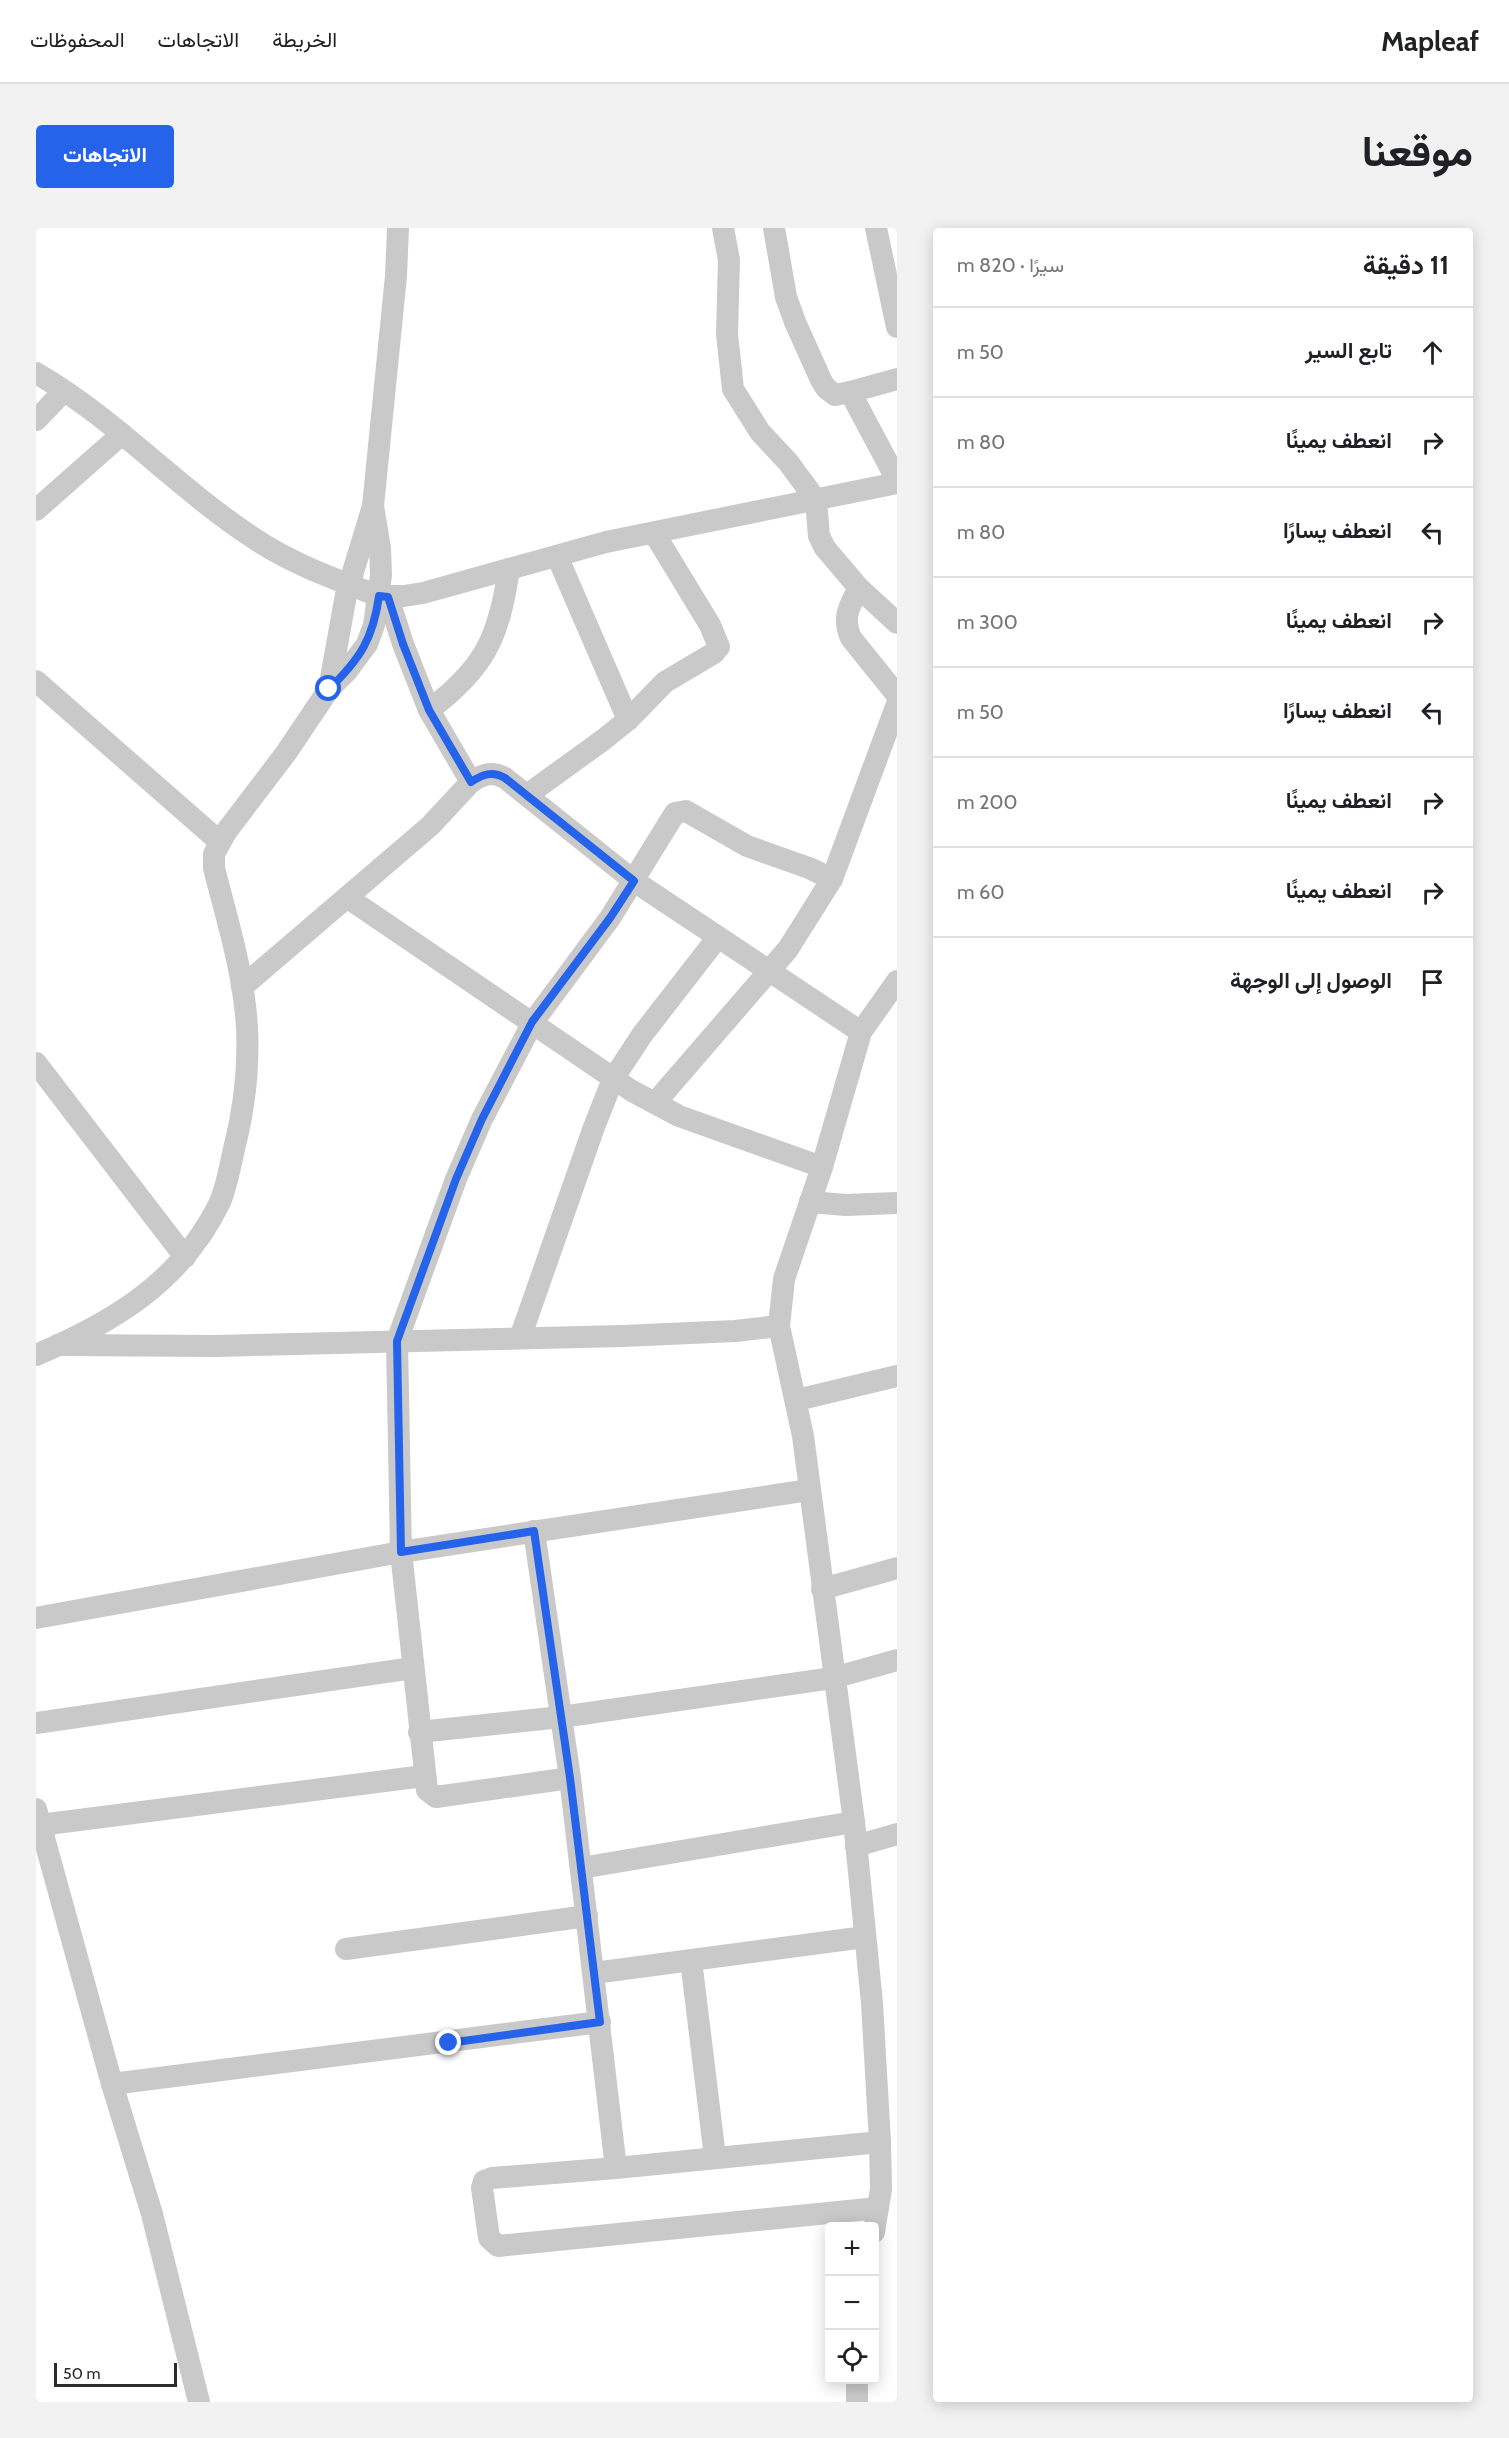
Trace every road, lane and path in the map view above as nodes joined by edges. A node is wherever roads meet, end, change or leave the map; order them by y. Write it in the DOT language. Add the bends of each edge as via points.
graph roads {
  1 [pos="398,228"];
  2 [pos="723,228"];
  3 [pos="774,228"];
  4 [pos="876,228"];
  5 [pos="897,327"];
  6 [pos="36,373"];
  7 [pos="897,379"];
  8 [pos="64,391"];
  9 [pos="850,392"];
  10 [pos="36,420"];
  11 [pos="122,434"];
  12 [pos="897,481"];
  13 [pos="816,500"];
  14 [pos="373,506"];
  15 [pos="36,510"];
  16 [pos="654,533"];
  17 [pos="556,556"];
  18 [pos="509,569"];
  19 [pos="349,585"];
  20 [pos="859,588"];
  21 [pos="384,597"];
  22 [pos="897,623"];
  23 [pos="36,681"];
  24 [pos="329,689"];
  25 [pos="897,695"];
  26 [pos="897,704"];
  27 [pos="429,710"];
  28 [pos="628,720"];
  29 [pos="471,782"];
  30 [pos="527,795"];
  31 [pos="220,842"];
  32 [pos="832,879"];
  33 [pos="634,881"];
  34 [pos="348,898"];
  35 [pos="718,938"];
  36 [pos="770,972"];
  37 [pos="897,981"];
  38 [pos="242,987"];
  39 [pos="532,1022"];
  40 [pos="861,1032"];
  41 [pos="36,1063"];
  42 [pos="613,1079"];
  43 [pos="655,1103"];
  44 [pos="822,1167"];
  45 [pos="810,1202"];
  46 [pos="897,1203"];
  47 [pos="185,1257"];
  48 [pos="779,1326"];
  49 [pos="520,1338"];
  50 [pos="397,1341"];
  51 [pos="58,1346"];
  52 [pos="36,1355"];
  53 [pos="897,1376"];
  54 [pos="797,1400"];
  55 [pos="809,1490"];
  56 [pos="534,1531"];
  57 [pos="401,1552"];
  58 [pos="897,1568"];
  59 [pos="822,1589"];
  60 [pos="36,1618"];
  61 [pos="897,1660"];
  62 [pos="413,1668"];
  63 [pos="833,1678"];
  64 [pos="561,1717"];
  65 [pos="36,1723"];
  66 [pos="419,1732"];
  67 [pos="424,1776"];
  68 [pos="570,1778"];
  69 [pos="38,1817"];
  70 [pos="854,1822"];
  71 [pos="897,1834"];
  72 [pos="856,1846"];
  73 [pos="581,1868"];
  74 [pos="587,1916"];
  75 [pos="865,1937"];
  76 [pos="346,1949"];
  77 [pos="691,1960"];
  78 [pos="594,1972"];
  79 [pos="600,2022"];
  80 [pos="112,2084"];
  81 [pos="880,2142"];
  82 [pos="715,2157"];
  83 [pos="616,2168"];
  84 [pos="885,2192"];
  85 [pos="877,2222"];
  86 [pos="857,2384"];
  87 [pos="199,2402"];
  88 [pos="857,2402"];
  1 -- 14 [label="street"];
  2 -- 13 [label="street" via="729,260 727,334 733,389 760,432"];
  3 -- 9 [label="street" via="786,297 821,380 835,395"];
  4 -- 5 [label="street"];
  6 -- 8 [label="street"];
  7 -- 9 [label="street"];
  8 -- 10 [label="street"];
  8 -- 11 [label="street"];
  9 -- 12 [label="street"];
  11 -- 15 [label="street"];
  11 -- 19 [label="street" via="256,540"];
  12 -- 13 [label="street"];
  13 -- 16 [label="street"];
  13 -- 20 [label="street" via="821,541"];
  14 -- 19 [label="street"];
  14 -- 21 [label="street"];
  16 -- 17 [label="street"];
  16 -- 28 [label="street" via="710,625 719,647 665,682"];
  17 -- 18 [label="street"];
  17 -- 28 [label="street"];
  18 -- 21 [label="street" via="423,593"];
  18 -- 27 [label="street" via="504,608 490,646 465,680"];
  19 -- 21 [label="street"];
  19 -- 24 [label="street"];
  20 -- 22 [label="street"];
  20 -- 25 [label="street" via="848,609 846,627"];
  21 -- 24 [label="street" via="367,644"];
  21 -- 27 [label="street"];
  23 -- 31 [label="street"];
  24 -- 31 [label="street"];
  26 -- 32 [label="street"];
  27 -- 29 [label="street"];
  28 -- 30 [label="street"];
  29 -- 30 [label="street" via="487,773 497,774"];
  29 -- 34 [label="street" via="430,826"];
  30 -- 33 [label="street"];
  31 -- 38 [label="street" via="214,854 214,868"];
  32 -- 33 [label="street" via="747,846 686,811 679,811"];
  32 -- 36 [label="street"];
  33 -- 35 [label="street"];
  33 -- 39 [label="street"];
  34 -- 38 [label="street"];
  34 -- 39 [label="street"];
  35 -- 36 [label="street"];
  35 -- 42 [label="street" via="642,1035"];
  36 -- 40 [label="street"];
  36 -- 43 [label="street"];
  37 -- 40 [label="street"];
  38 -- 47 [label="street" via="248,1069 238,1132 221,1200"];
  39 -- 42 [label="street"];
  39 -- 50 [label="street" via="456,1179"];
  40 -- 44 [label="street"];
  41 -- 47 [label="street"];
  42 -- 43 [label="street"];
  42 -- 49 [label="street"];
  43 -- 44 [label="street" via="680,1116"];
  44 -- 45 [label="street"];
  45 -- 46 [label="street"];
  45 -- 48 [label="street" via="784,1279"];
  47 -- 51 [label="street" via="161,1282 122,1312"];
  48 -- 49 [label="street"];
  48 -- 54 [label="street"];
  49 -- 50 [label="street"];
  50 -- 51 [label="street"];
  50 -- 57 [label="street"];
  51 -- 52 [label="street"];
  53 -- 54 [label="street"];
  54 -- 55 [label="street"];
  55 -- 56 [label="street"];
  55 -- 59 [label="street"];
  56 -- 57 [label="street"];
  56 -- 64 [label="street"];
  57 -- 60 [label="street"];
  57 -- 62 [label="street"];
  58 -- 59 [label="street"];
  59 -- 63 [label="street"];
  61 -- 63 [label="street"];
  62 -- 65 [label="street"];
  62 -- 66 [label="street"];
  63 -- 64 [label="street"];
  63 -- 70 [label="street"];
  64 -- 66 [label="street"];
  64 -- 68 [label="street"];
  66 -- 67 [label="street"];
  67 -- 68 [label="street" via="427,1790 436,1797"];
  67 -- 69 [label="street"];
  68 -- 73 [label="street"];
  69 -- 80 [label="street"];
  70 -- 72 [label="street"];
  70 -- 73 [label="street"];
  71 -- 72 [label="street"];
  72 -- 75 [label="street"];
  73 -- 74 [label="street"];
  74 -- 76 [label="street"];
  74 -- 78 [label="street"];
  75 -- 77 [label="street"];
  75 -- 81 [label="street"];
  77 -- 78 [label="street"];
  77 -- 82 [label="street"];
  78 -- 79 [label="street"];
  79 -- 80 [label="street"];
  79 -- 83 [label="street"];
  80 -- 87 [label="street" via="152,2214"];
  81 -- 82 [label="street"];
  81 -- 84 [label="street"];
  82 -- 83 [label="street"];
  83 -- 84 [label="street" via="487,2179 482,2188 490,2241 498,2246"];
  84 -- 85 [label="street"];
  86 -- 88 [label="street"];
}
